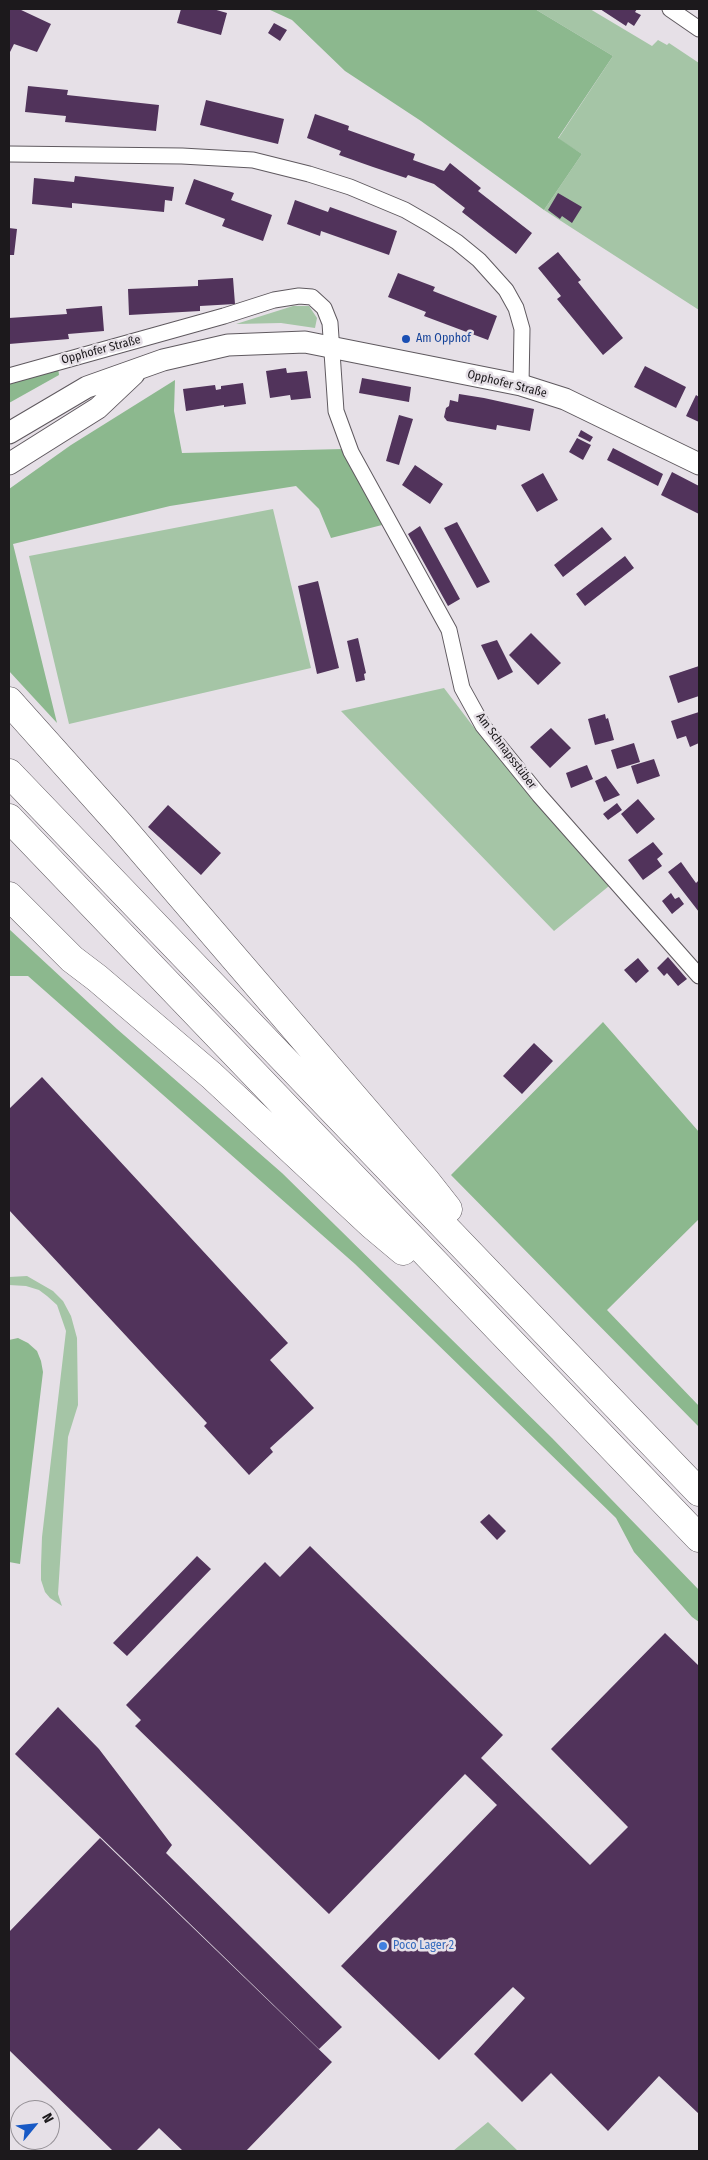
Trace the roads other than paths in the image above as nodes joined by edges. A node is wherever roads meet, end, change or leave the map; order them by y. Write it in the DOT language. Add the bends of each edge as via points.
graph roads {
  1 [pos="670,9"];
  2 [pos="699,28"];
  3 [pos="9,154"];
  4 [pos="332,347"];
  5 [pos="138,369"];
  6 [pos="9,376"];
  7 [pos="521,384"];
  8 [pos="9,433"];
  9 [pos="9,464"];
  10 [pos="699,464"];
  11 [pos="10,702"];
  12 [pos="9,774"];
  13 [pos="9,818"];
  14 [pos="9,896"];
  15 [pos="699,976"];
  16 [pos="519,1305"];
  17 [pos="498,1330"];
  18 [pos="699,1492"];
  19 [pos="699,1538"];
  1 -- 2 [label="street"];
  3 -- 7 [label="street" via="253,160 342,184 405,210 464,248 506,290 522,329"];
  4 -- 5 [label="street, Opphofer Straße" via="305,342 228,345"];
  4 -- 6 [label="street, Opphofer Straße" via="330,323 324,308 312,297 299,296 274,300"];
  4 -- 7 [label="street, Opphofer Straße"];
  4 -- 15 [label="street, Am Schnapsstüber" via="336,411 351,452 448,630 462,688 483,726 539,795"];
  5 -- 8 [label="street, Opphofer Straße" via="87,387"];
  5 -- 9 [label="street, Opphofer Straße" via="98,408"];
  7 -- 10 [label="street, Opphofer Straße" via="565,399"];
  11 -- 16 [label="highway" via="426,1181"];
  12 -- 16 [label="highway"];
  13 -- 17 [label="highway"];
  14 -- 17 [label="highway" via="72,959 211,1076 372,1225"];
  16 -- 18 [label="highway"];
  17 -- 19 [label="highway"];
}
